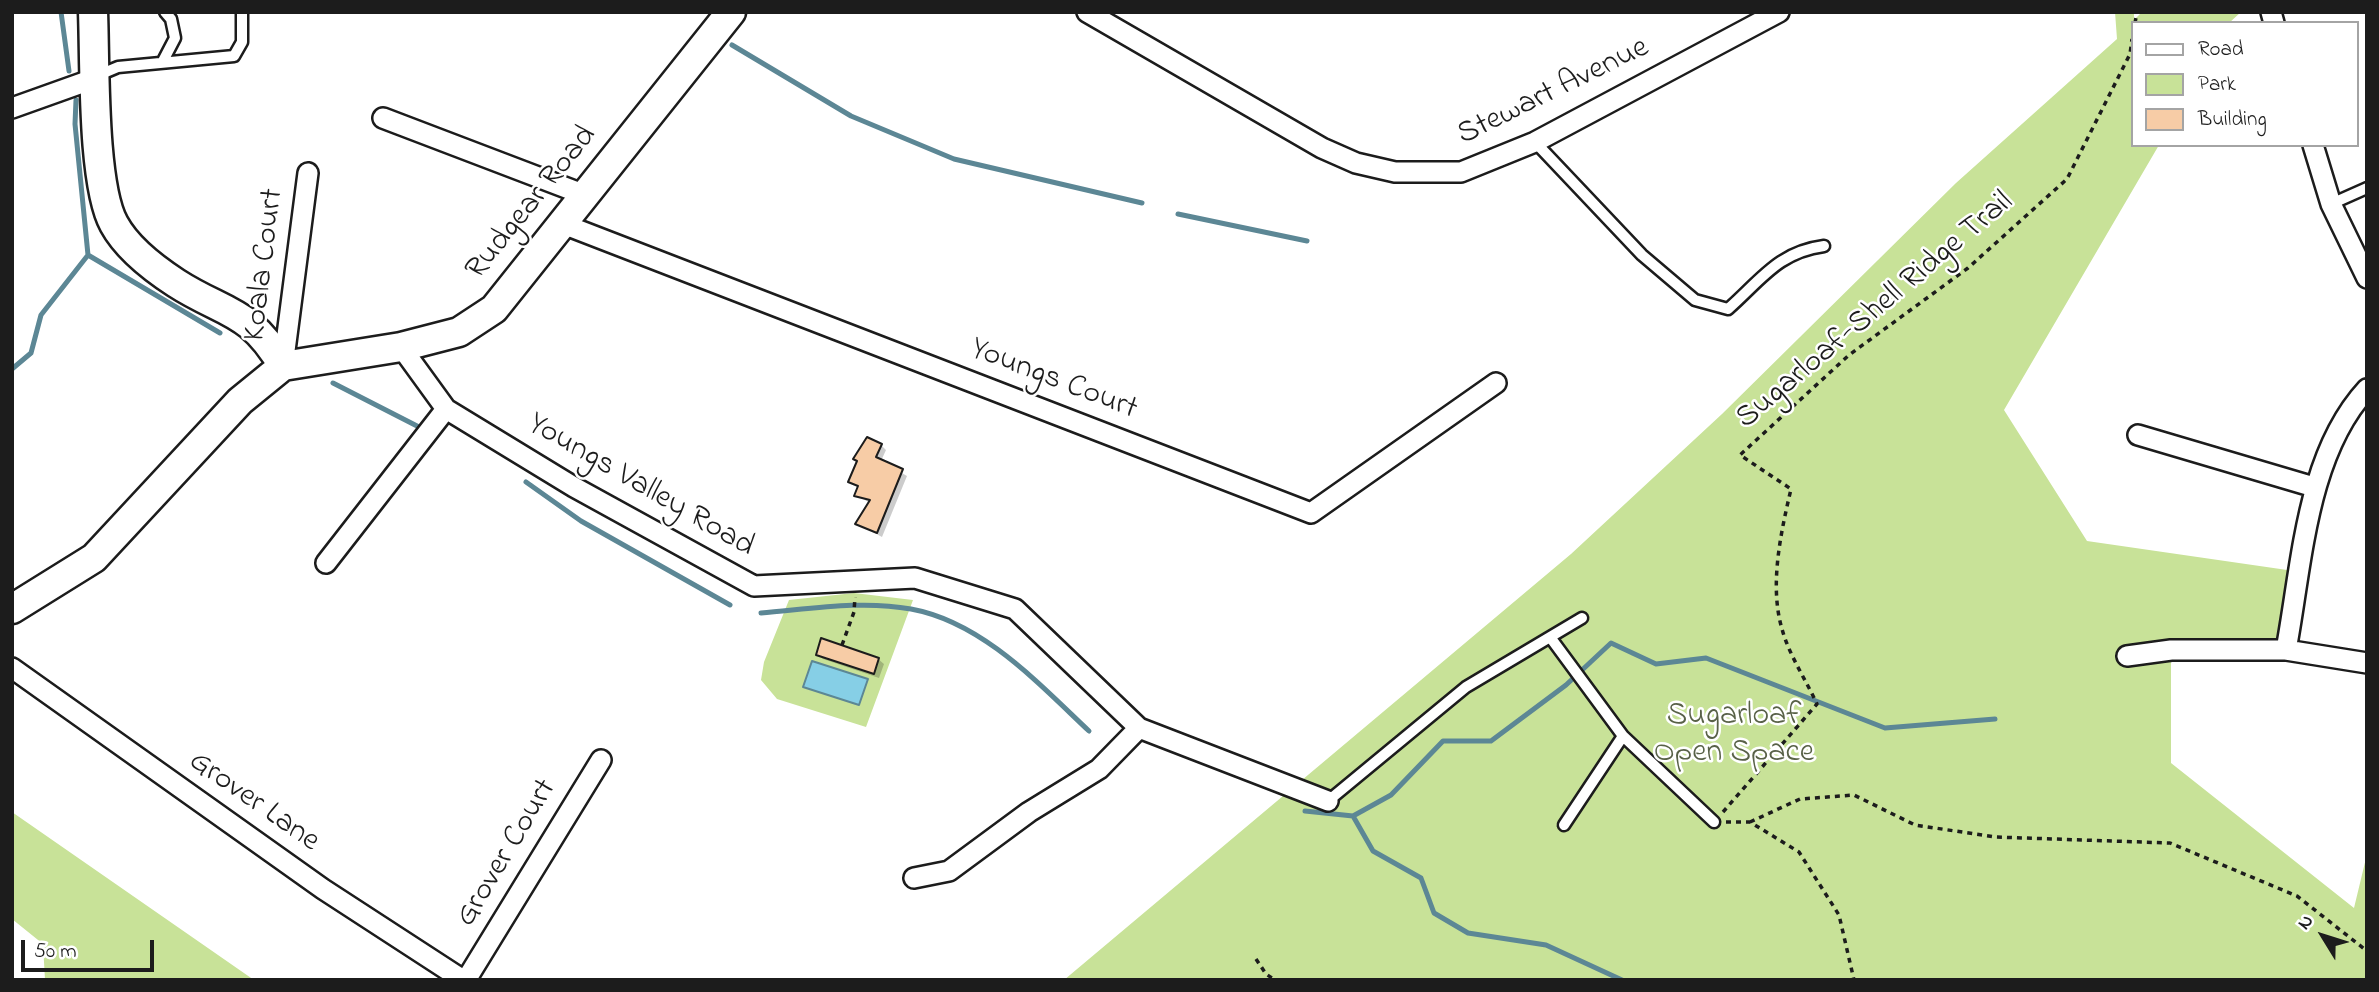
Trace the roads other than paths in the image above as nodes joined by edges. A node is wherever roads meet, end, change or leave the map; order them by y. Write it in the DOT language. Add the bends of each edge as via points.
graph roads {
  1 [pos="93,12"];
  2 [pos="165,12"];
  3 [pos="242,12"];
  4 [pos="731,12"];
  5 [pos="1087,12"];
  6 [pos="1779,12"];
  7 [pos="163,61"];
  8 [pos="96,78"];
  9 [pos="12,108"];
  10 [pos="383,118"];
  11 [pos="1535,142"];
  12 [pos="2314,147"];
  13 [pos="308,173"];
  14 [pos="2367,188"];
  15 [pos="585,195"];
  16 [pos="2331,204"];
  17 [pos="563,224"];
  18 [pos="1824,246"];
  19 [pos="2367,278"];
  20 [pos="401,347"];
  21 [pos="284,366"];
  22 [pos="1496,383"];
  23 [pos="2367,389"];
  24 [pos="446,410"];
  25 [pos="2138,435"];
  26 [pos="2314,487"];
  27 [pos="326,563"];
  28 [pos="12,610"];
  29 [pos="1581,618"];
  30 [pos="1550,637"];
  31 [pos="2286,650"];
  32 [pos="2127,656"];
  33 [pos="2367,663"];
  34 [pos="12,668"];
  35 [pos="1139,728"];
  36 [pos="1623,736"];
  37 [pos="601,760"];
  38 [pos="1328,801"];
  39 [pos="1714,822"];
  40 [pos="1564,825"];
  41 [pos="914,878"];
  42 [pos="465,980"];
  1 -- 8 [label="street"];
  2 -- 7 [label="lane" via="172,19 175,38"];
  3 -- 7 [label="lane" via="242,41 234,56"];
  4 -- 15 [label="street, Rudgear Road"];
  5 -- 11 [label="street, Stewart Avenue" via="1322,148 1356,163 1395,172 1461,172"];
  6 -- 11 [label="street, Stewart Avenue"];
  7 -- 8 [label="lane" via="110,68"];
  8 -- 9 [label="street"];
  8 -- 21 [label="street" via="104,199 126,243 176,283 250,323"];
  10 -- 15 [label="street"];
  11 -- 18 [label="lane" via="1642,255 1695,300 1728,309 1783,258"];
  12 -- 16 [label="street"];
  13 -- 21 [label="street, Koala Court"];
  14 -- 16 [label="lane"];
  15 -- 17 [label="street, Rudgear Road"];
  16 -- 19 [label="street"];
  17 -- 20 [label="street, Rudgear Road" via="494,309 459,331"];
  17 -- 22 [label="street, Youngs Court" via="1311,513"];
  20 -- 21 [label="street, Rudgear Road"];
  20 -- 24 [label="street, Youngs Valley Road"];
  21 -- 28 [label="street, Rudgear Road" via="240,401 94,558"];
  23 -- 26 [label="street" via="2352,405"];
  24 -- 27 [label="street"];
  24 -- 35 [label="street, Youngs Valley Road" via="754,586 915,578 1015,609"];
  25 -- 26 [label="street"];
  26 -- 31 [label="street"];
  29 -- 30 [label="lane"];
  30 -- 36 [label="lane"];
  30 -- 38 [label="lane" via="1466,687"];
  31 -- 32 [label="street" via="2171,650"];
  31 -- 33 [label="street"];
  34 -- 42 [label="street, Grover Lane" via="323,889"];
  35 -- 38 [label="street, Youngs Valley Road"];
  35 -- 41 [label="street" via="1098,769 1029,811 949,871"];
  36 -- 39 [label="lane"];
  36 -- 40 [label="lane"];
  37 -- 42 [label="street, Grover Court"];
}
